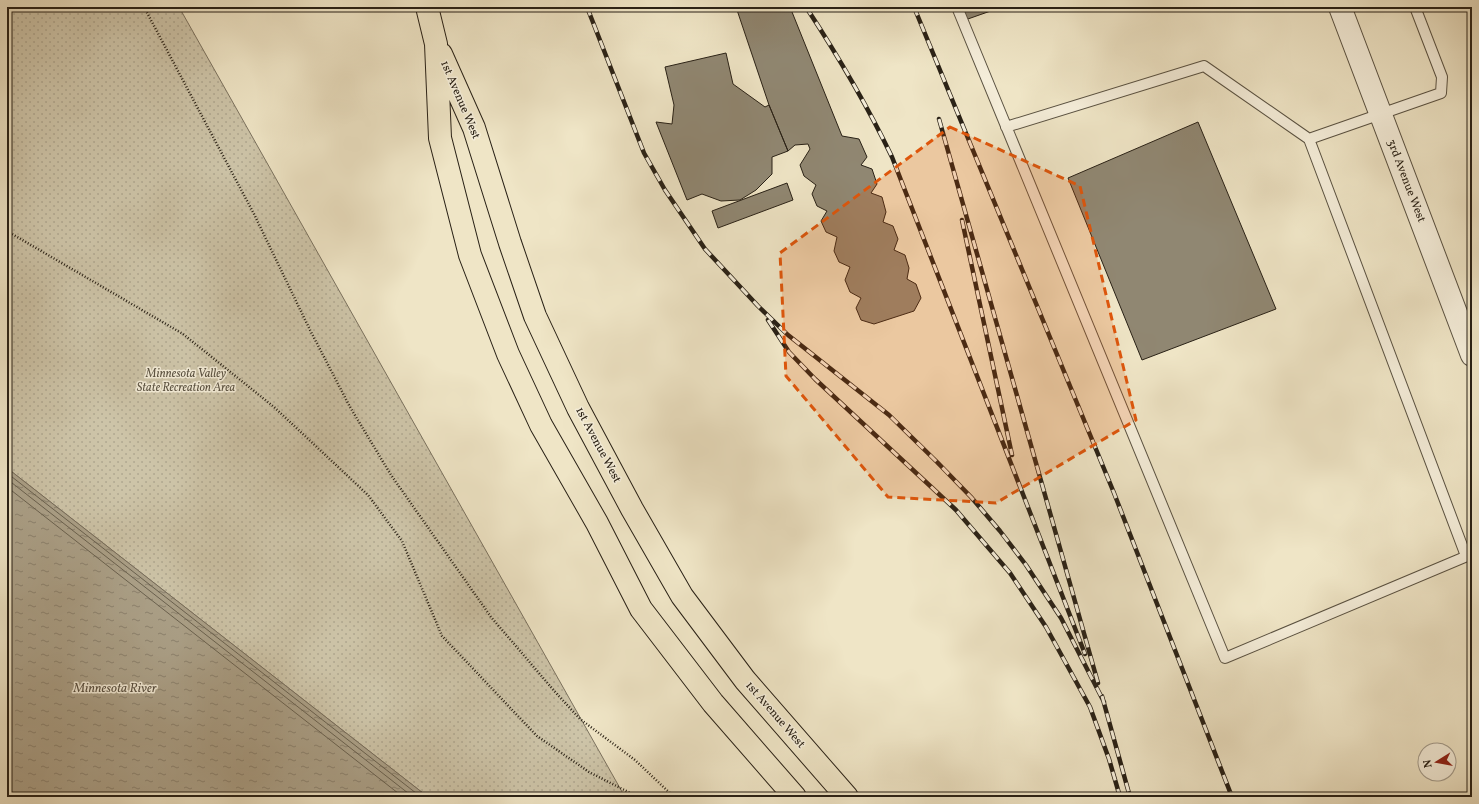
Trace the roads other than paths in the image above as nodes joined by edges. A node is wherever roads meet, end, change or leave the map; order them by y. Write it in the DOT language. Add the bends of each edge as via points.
graph roads {
  1 [pos="427,7"];
  2 [pos="956,7"];
  3 [pos="1340,7"];
  4 [pos="1415,7"];
  5 [pos="436,44"];
  6 [pos="1381,114"];
  7 [pos="1006,127"];
  8 [pos="1309,139"];
  9 [pos="1472,355"];
  10 [pos="1469,555"];
  11 [pos="795,797"];
  12 [pos="847,797"];
  1 -- 5 [label="main road, 1st Avenue West"];
  2 -- 7 [label="lane"];
  3 -- 6 [label="street, 3rd Avenue West"];
  4 -- 6 [label="lane" via="1442,77 1442,93"];
  5 -- 11 [label="main road, 1st Avenue West" via="440,138 470,255 508,354 541,425 597,522 641,608 713,703"];
  5 -- 12 [label="main road, 1st Avenue West" via="474,128 535,316 578,408 629,502 682,596 736,668"];
  6 -- 8 [label="lane"];
  6 -- 9 [label="street, 3rd Avenue West"];
  7 -- 8 [label="lane" via="1204,66"];
  7 -- 10 [label="lane" via="1225,658"];
  8 -- 10 [label="lane"];
}
